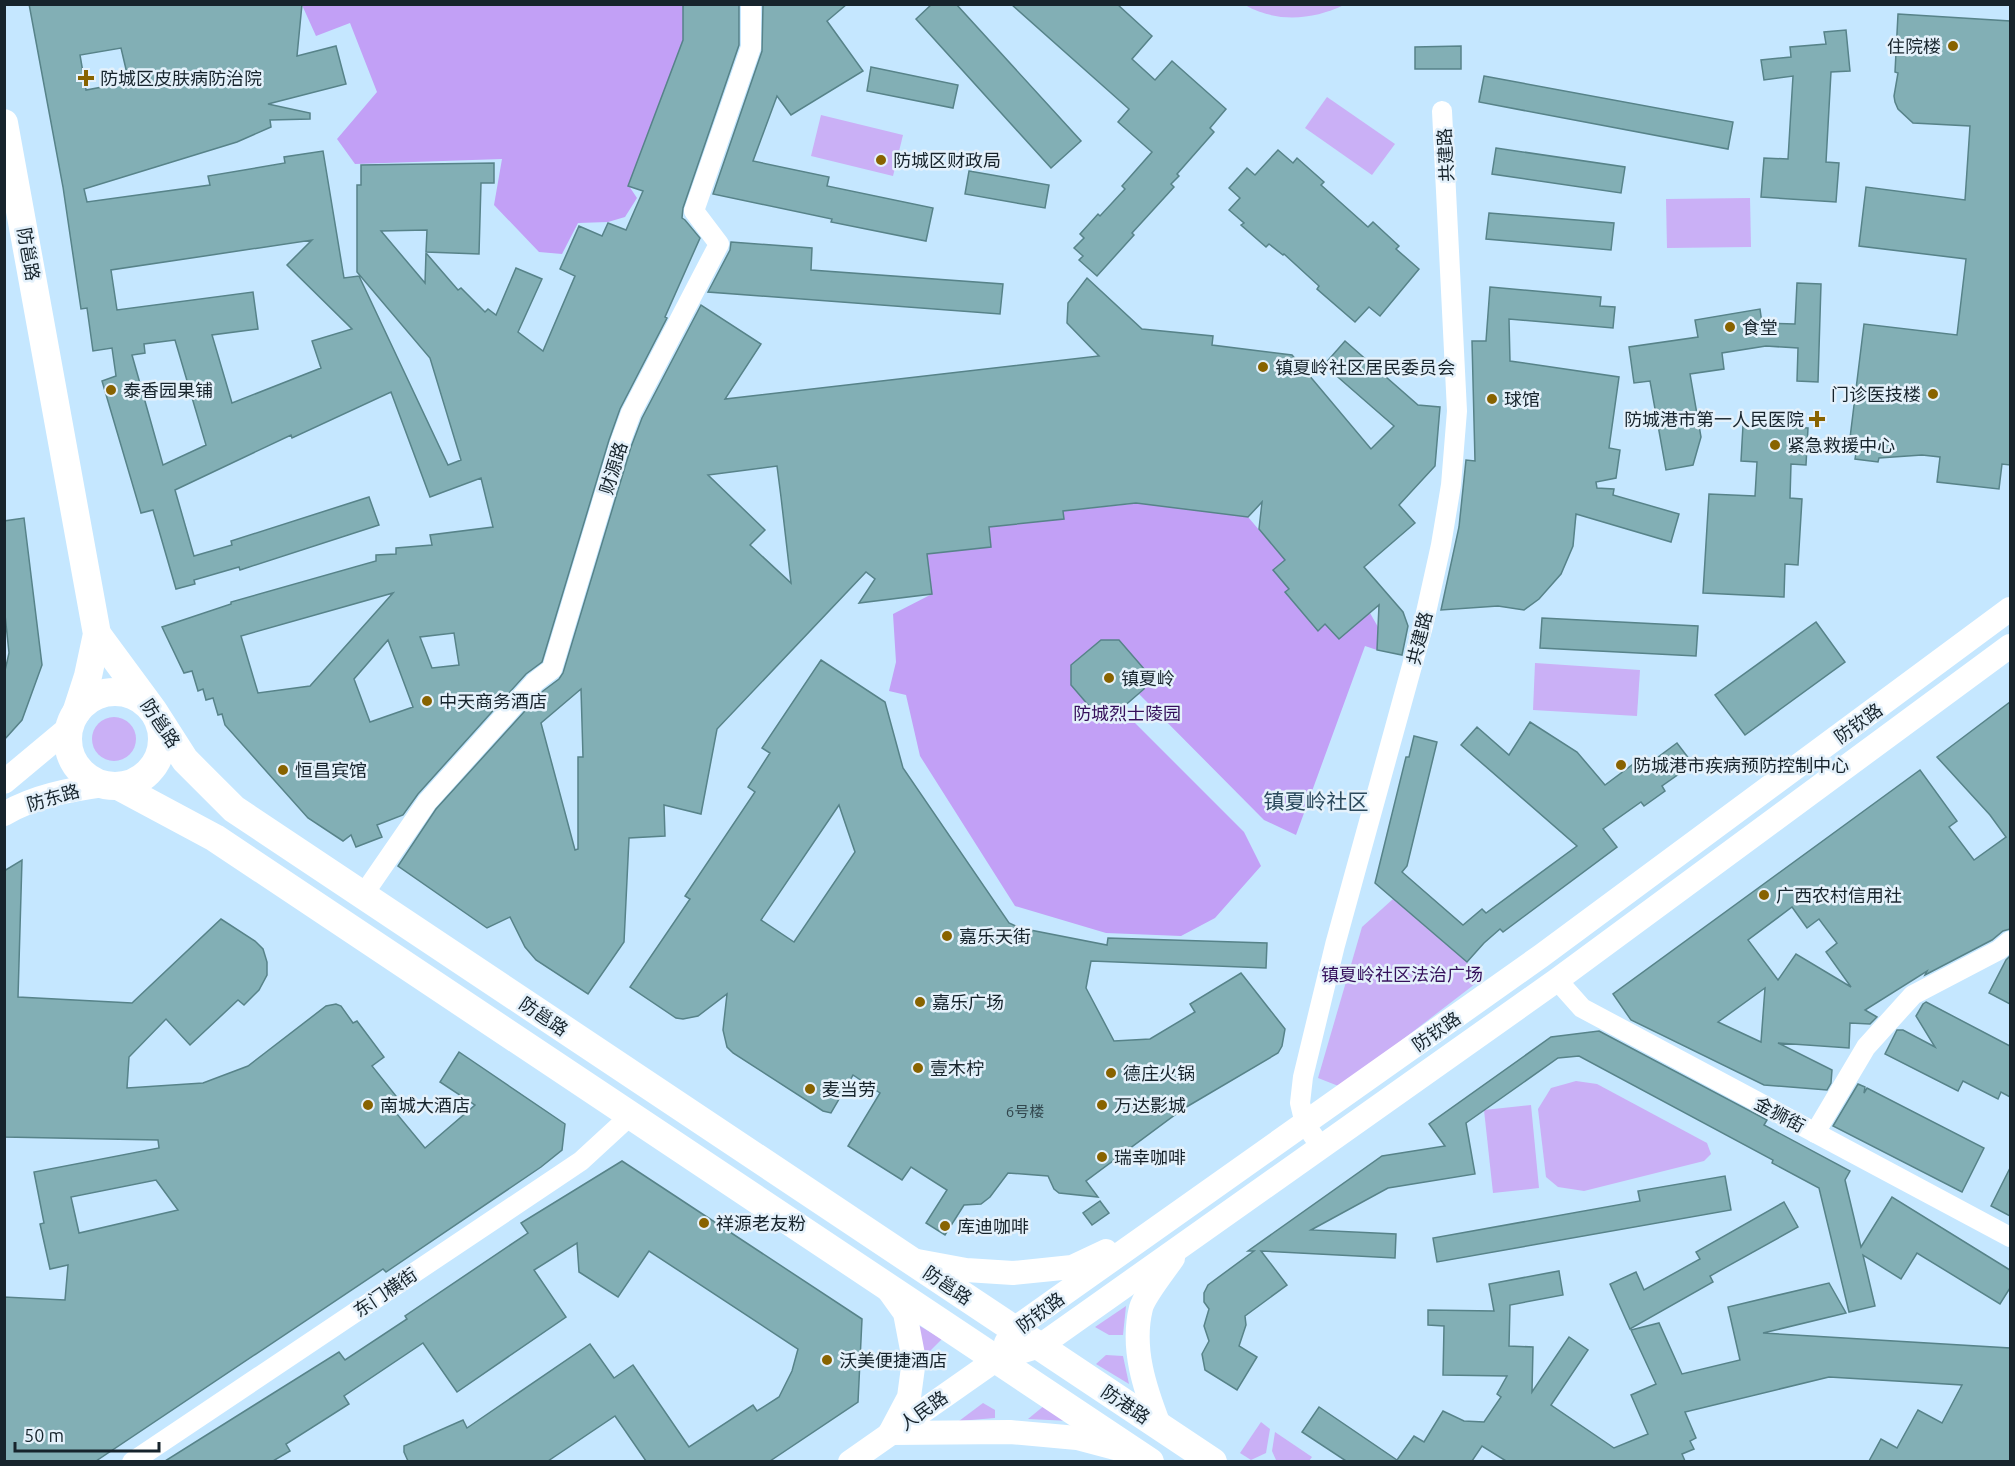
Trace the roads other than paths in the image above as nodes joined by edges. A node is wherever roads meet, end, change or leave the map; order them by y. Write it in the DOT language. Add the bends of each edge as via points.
graph roads {
  1 [pos="751,4"];
  2 [pos="1442,111"];
  3 [pos="4,123"];
  4 [pos="2010,609"];
  5 [pos="97,634"];
  6 [pos="2010,646"];
  7 [pos="153,710"];
  8 [pos="73,720"];
  9 [pos="4,782"];
  10 [pos="110,786"];
  11 [pos="4,814"];
  12 [pos="363,895"];
  13 [pos="2010,941"];
  14 [pos="1557,980"];
  15 [pos="631,1115"];
  16 [pos="1305,1124"];
  17 [pos="1815,1133"];
  18 [pos="1322,1147"];
  19 [pos="1160,1226"];
  20 [pos="2010,1237"];
  21 [pos="1179,1248"];
  22 [pos="909,1259"];
  23 [pos="885,1285"];
  24 [pos="1014,1329"];
  25 [pos="1040,1346"];
  26 [pos="997,1359"];
  27 [pos="1159,1425"];
  28 [pos="890,1433"];
  29 [pos="1144,1458"];
  30 [pos="132,1461"];
  31 [pos="849,1461"];
  32 [pos="1213,1461"];
  1 -- 12 [label="street, 财源路" via="751,47 694,211 718,244 631,413 552,669 535,682 427,802"];
  2 -- 16 [label="street, 共建路" via="1457,411 1451,485 1423,626 1335,945 1303,1077 1300,1103"];
  3 -- 5 [label="highway, 防邕路"];
  4 -- 16 [label="main road, 防钦路" via="1541,956"];
  5 -- 7 [label="highway, 防邕路"];
  5 -- 8 [label="highway, 防邕路"];
  6 -- 14 [label="main road, 防钦路"];
  7 -- 8 [label="highway" via="135,697 113,692 86,702"];
  7 -- 10 [label="highway" via="163,737 158,759 145,776 132,783"];
  7 -- 12 [label="highway, 防邕路" via="185,760 234,809"];
  8 -- 9 [label="main road, 防东路"];
  8 -- 10 [label="highway" via="68,741 78,769 89,779"];
  10 -- 11 [label="main road, 防东路" via="69,790 35,799"];
  10 -- 15 [label="highway, 防邕路" via="215,838"];
  12 -- 22 [label="highway, 防邕路"];
  13 -- 17 [label="street" via="1913,995 1866,1047"];
  14 -- 17 [label="street, 金狮街" via="1582,1008"];
  14 -- 18 [label="main road, 防钦路"];
  15 -- 23 [label="highway, 防邕路"];
  15 -- 30 [label="street, 东门横街" via="581,1161"];
  16 -- 18 [label="street, 共建路"];
  16 -- 19 [label="main road, 防钦路"];
  17 -- 20 [label="street, 金狮街"];
  18 -- 21 [label="main road, 防钦路"];
  19 -- 22 [label="main road" via="1072,1267 1013,1273 966,1270"];
  19 -- 24 [label="main road, 防钦路"];
  21 -- 25 [label="main road, 防钦路"];
  21 -- 27 [label="main road" via="1141,1306 1137,1344 1145,1389"];
  22 -- 24 [label="highway, 防邕路"];
  23 -- 26 [label="highway, 防邕路"];
  23 -- 28 [label="main road" via="905,1313 914,1360 909,1397"];
  24 -- 25 [label="highway, 防邕路"];
  24 -- 26 [label="main road, 防钦路"];
  25 -- 26 [label="main road, 防钦路"];
  25 -- 27 [label="highway, 防港路"];
  26 -- 28 [label="main road, 人民路"];
  26 -- 29 [label="highway, 防港路"];
  27 -- 32 [label="highway, 防港路"];
  28 -- 29 [label="main road" via="1010,1432 1077,1438"];
  28 -- 31 [label="main road, 人民路"];
}
